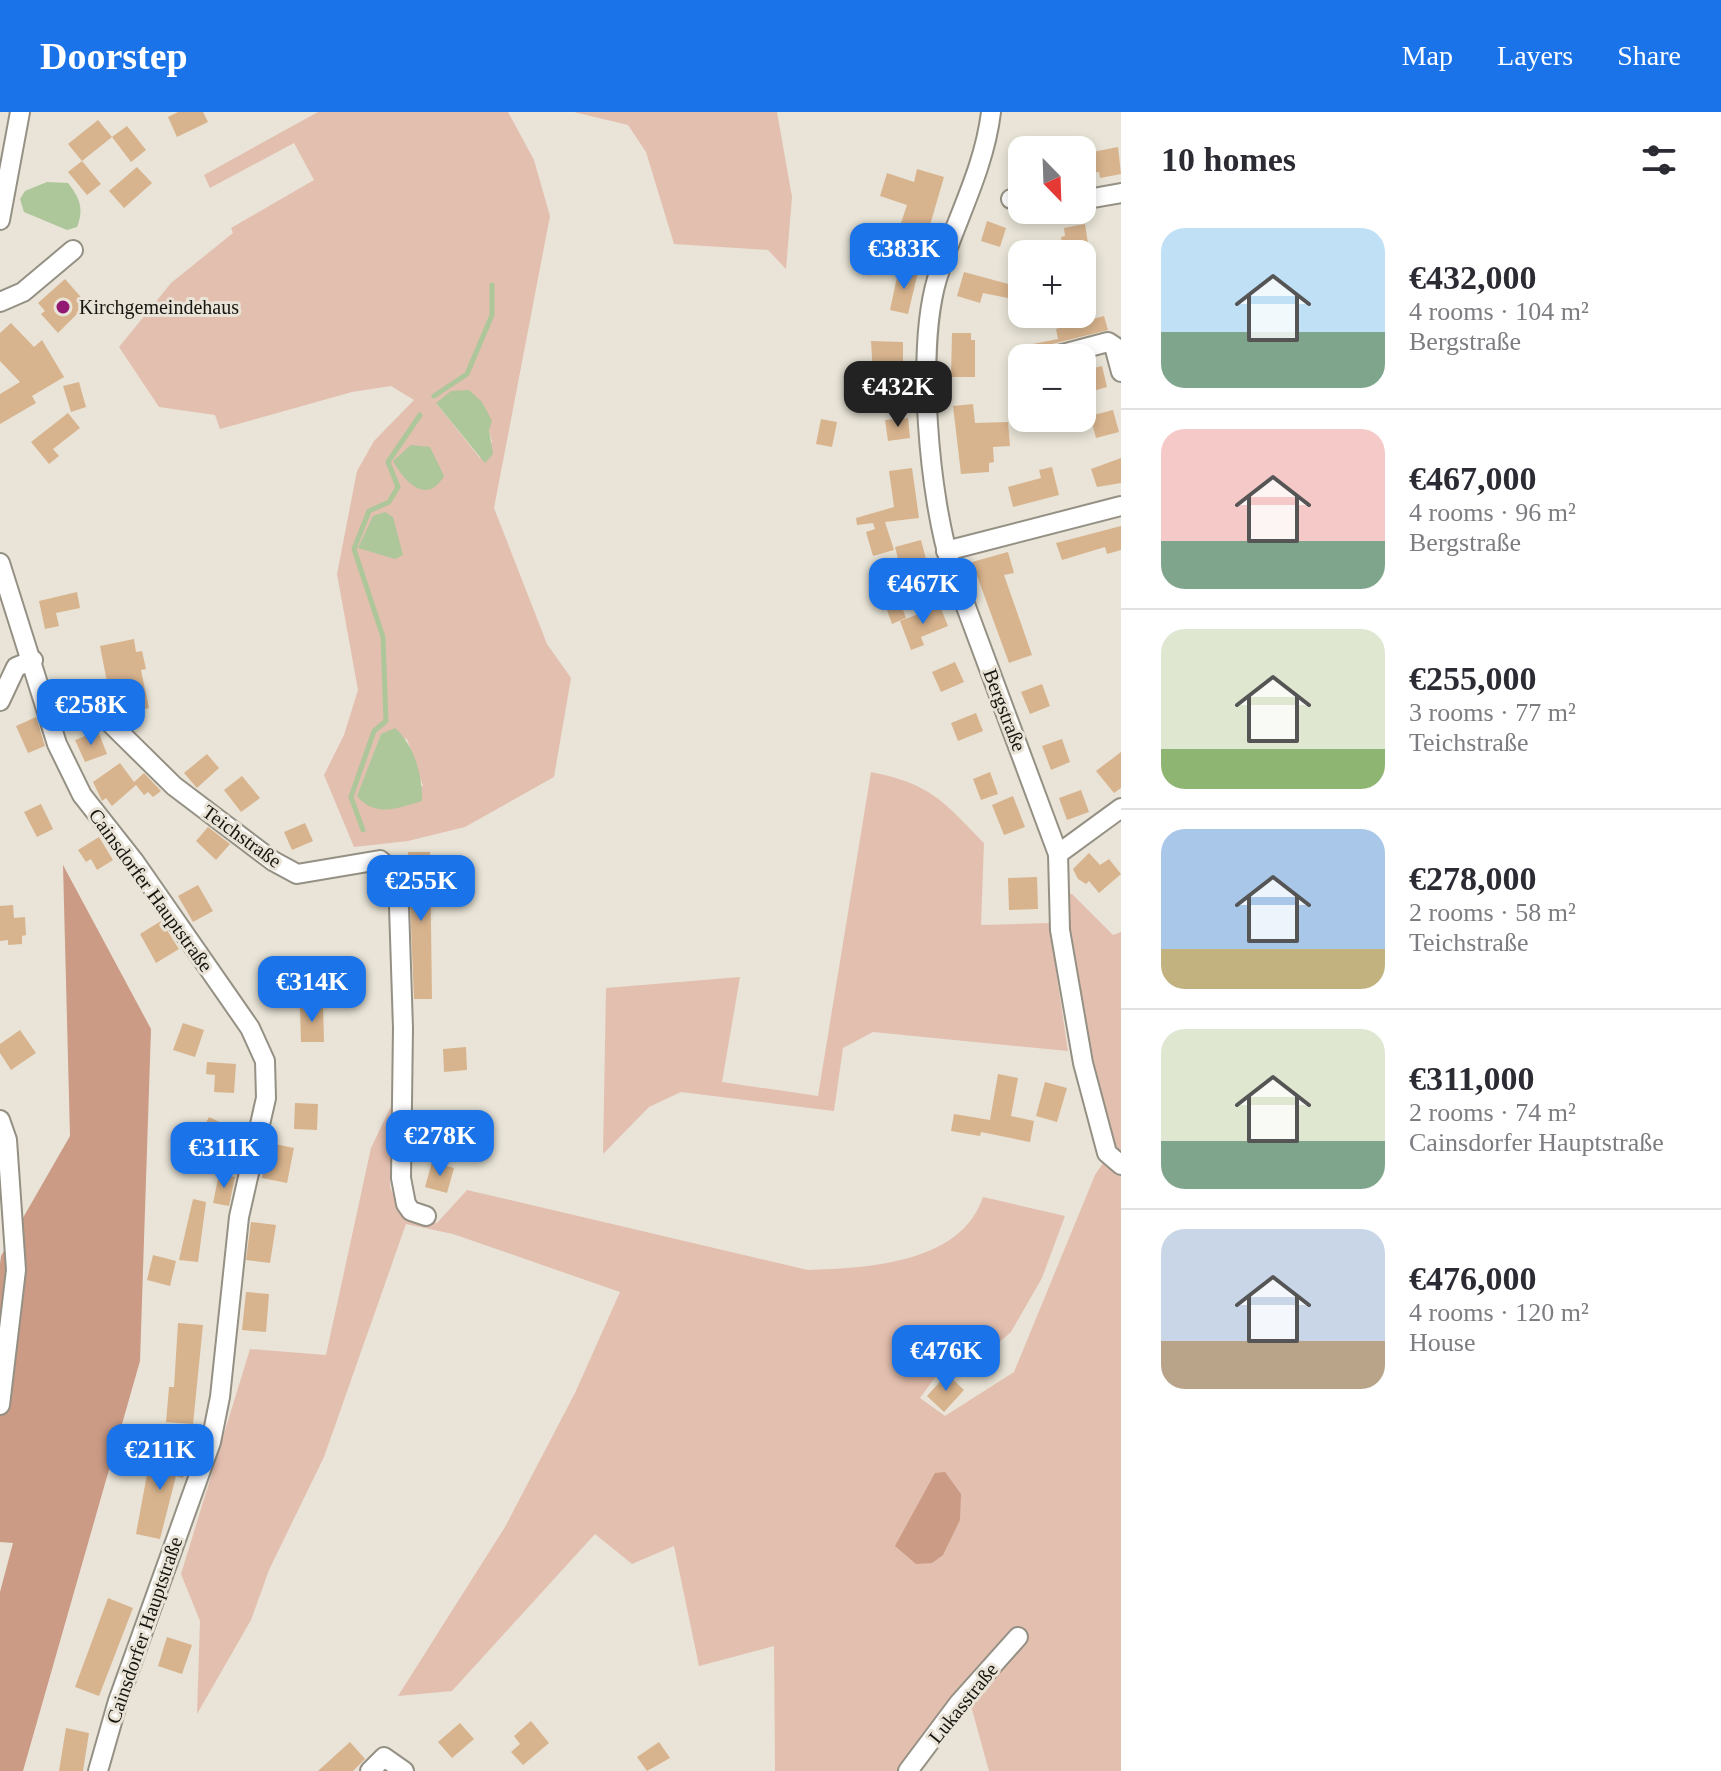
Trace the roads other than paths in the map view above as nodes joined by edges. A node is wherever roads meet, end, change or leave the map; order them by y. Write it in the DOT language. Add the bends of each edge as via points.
graph roads {
  1 [pos="20,112"];
  2 [pos="991,112"];
  3 [pos="1121,193"];
  4 [pos="1096,197"];
  5 [pos="0,220"];
  6 [pos="73,250"];
  7 [pos="0,302"];
  8 [pos="1096,345"];
  9 [pos="1121,372"];
  10 [pos="1121,506"];
  11 [pos="946,551"];
  12 [pos="0,563"];
  13 [pos="33,660"];
  14 [pos="0,701"];
  15 [pos="49,712"];
  16 [pos="1121,808"];
  17 [pos="1058,854"];
  18 [pos="0,1120"];
  19 [pos="1121,1165"];
  20 [pos="426,1216"];
  21 [pos="0,1405"];
  22 [pos="1018,1637"];
  23 [pos="98,1771"];
  24 [pos="370,1771"];
  25 [pos="404,1771"];
  26 [pos="908,1771"];
  1 -- 5 [label="street"];
  2 -- 11 [label="street, Bergstraße" via="988,142 936,282 930,317 930,424"];
  3 -- 4 [label="street"];
  6 -- 7 [label="street" via="23,292"];
  8 -- 9 [label="street" via="1114,346"];
  10 -- 11 [label="street"];
  11 -- 17 [label="street, Bergstraße"];
  12 -- 13 [label="street, Cainsdorfer Hauptstraße"];
  13 -- 14 [label="street" via="16,667"];
  13 -- 15 [label="street, Cainsdorfer Hauptstraße"];
  15 -- 20 [label="street, Teichstraße" via="74,708 101,714 174,786 297,874 380,860 398,876 401,1178 406,1204"];
  15 -- 23 [label="street, Cainsdorfer Hauptstraße" via="57,744 82,795 250,1028 265,1061 266,1098 239,1217 211,1442"];
  16 -- 17 [label="street"];
  17 -- 19 [label="street, Bergstraße" via="1060,930 1083,1063 1107,1153"];
  18 -- 21 [label="street" via="7,1140 16,1270"];
  22 -- 26 [label="street, Lukasstraße"];
  24 -- 25 [label="street" via="384,1757"];
}
